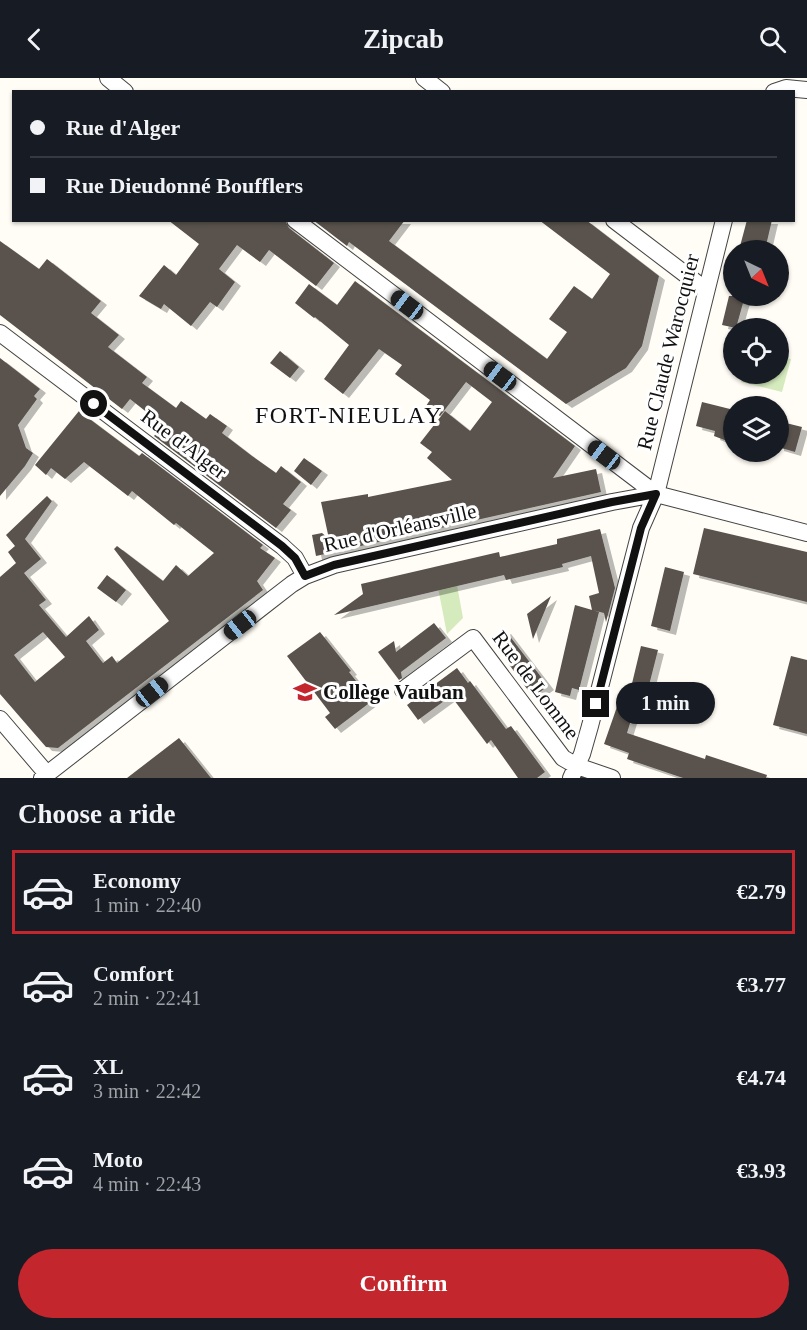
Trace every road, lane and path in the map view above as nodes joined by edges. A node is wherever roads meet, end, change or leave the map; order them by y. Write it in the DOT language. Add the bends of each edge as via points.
graph roads {
  1 [pos="108,78"];
  2 [pos="424,78"];
  3 [pos="123,90"];
  4 [pos="439,90"];
  5 [pos="780,90"];
  6 [pos="807,90"];
  7 [pos="298,222"];
  8 [pos="617,222"];
  9 [pos="723,222"];
  10 [pos="706,290"];
  11 [pos="0,333"];
  12 [pos="656,494"];
  13 [pos="807,532"];
  14 [pos="305,576"];
  15 [pos="403,690"];
  16 [pos="0,719"];
  17 [pos="574,772"];
  18 [pos="44,776"];
  19 [pos="612,778"];
  1 -- 3 [label="street"];
  2 -- 4 [label="street"];
  5 -- 6 [label="street"];
  7 -- 12 [label="street"];
  8 -- 10 [label="street"];
  9 -- 10 [label="street, Rue Claude Warocquier"];
  10 -- 12 [label="street, Rue Claude Warocquier"];
  11 -- 14 [label="street, Rue d'Alger" via="282,546 295,558"];
  12 -- 13 [label="street"];
  12 -- 14 [label="street, Rue d'Orléansville" via="334,565"];
  12 -- 17 [label="street, Rue Claude Warocquier" via="641,528 590,726"];
  14 -- 18 [label="street, Rue d'Orléansville"];
  15 -- 17 [label="street, Rue de Lomme" via="473,638"];
  16 -- 18 [label="street"];
  17 -- 19 [label="street"];
}
